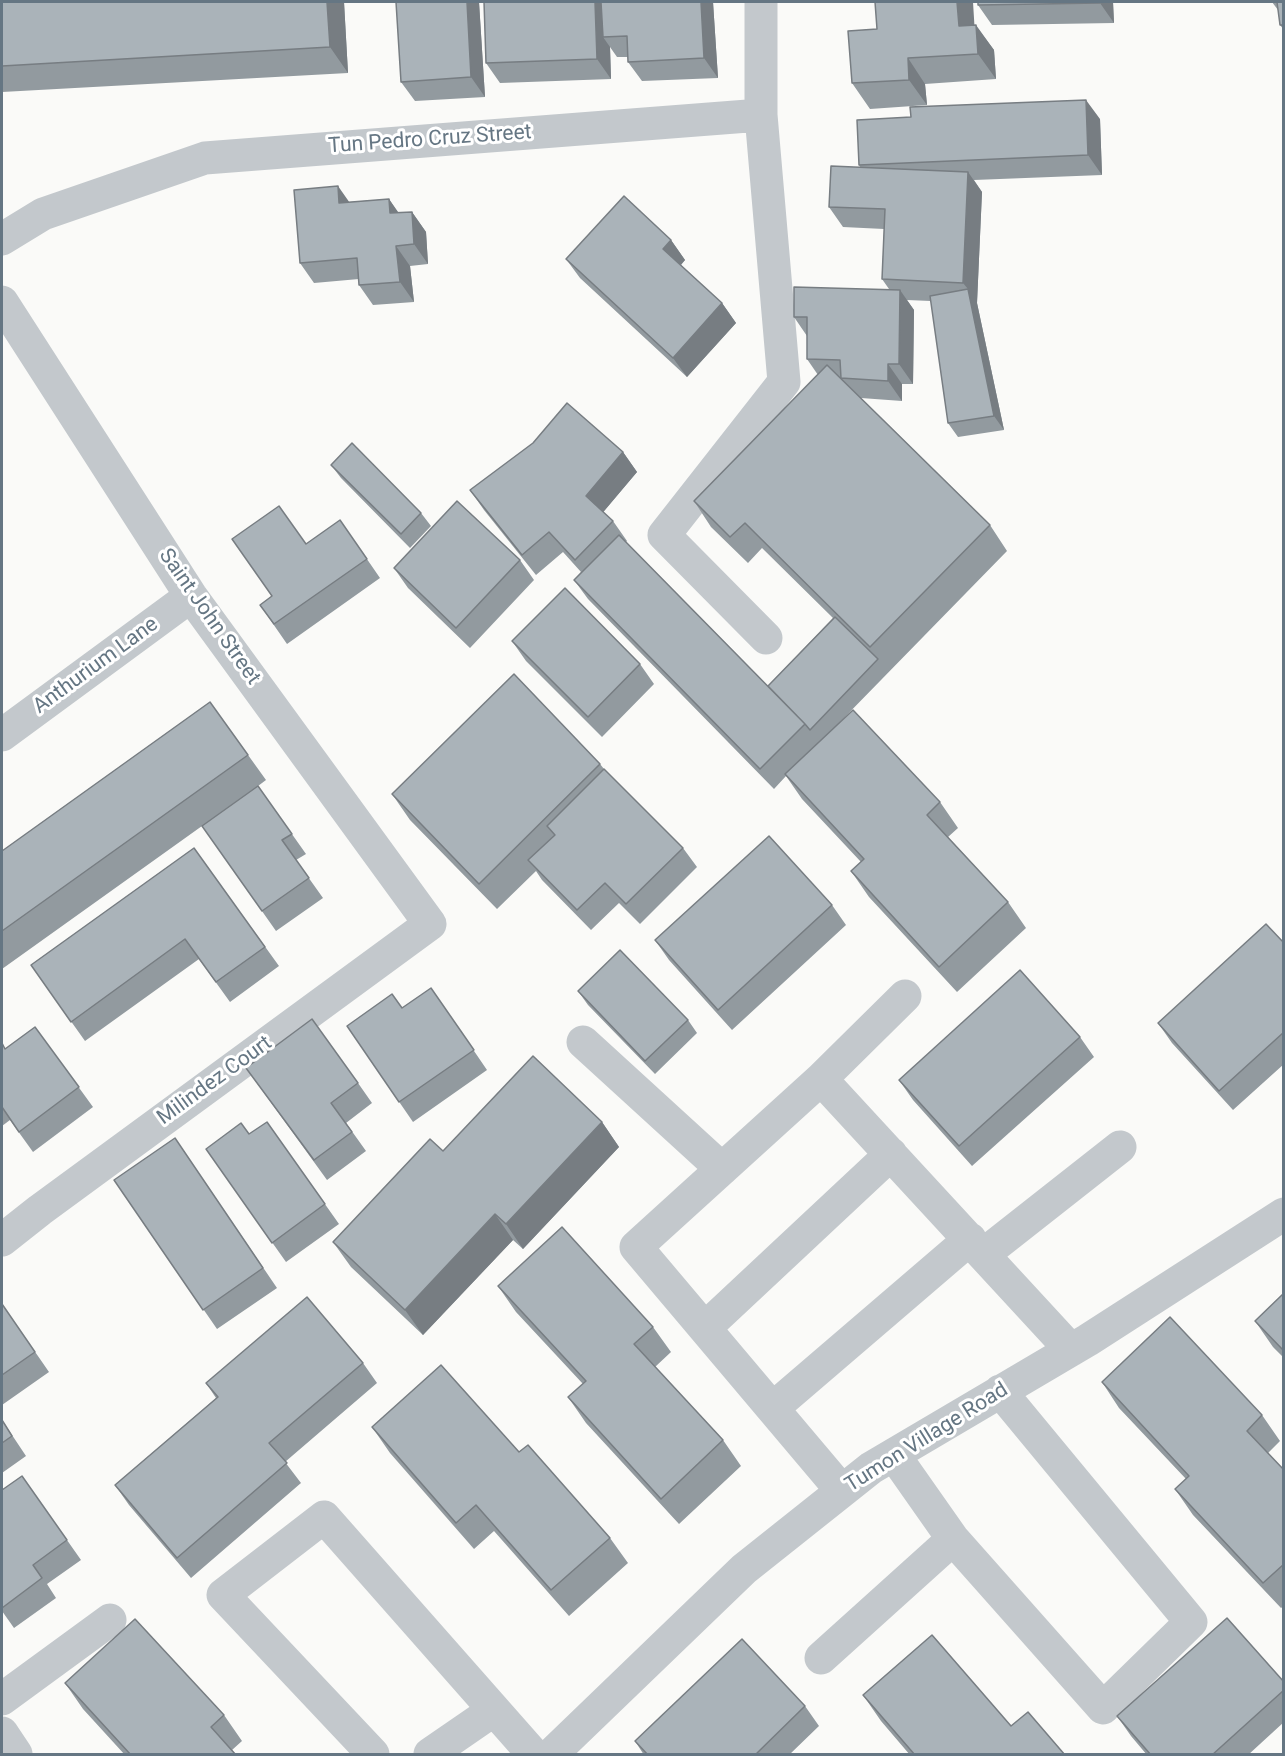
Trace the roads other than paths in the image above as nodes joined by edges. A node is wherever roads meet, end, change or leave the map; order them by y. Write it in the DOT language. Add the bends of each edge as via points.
graph roads {
  1 [pos="761,2"];
  2 [pos="761,114"];
  3 [pos="2,239"];
  4 [pos="2,302"];
  5 [pos="192,596"];
  6 [pos="766,638"];
  7 [pos="2,735"];
  8 [pos="430,924"];
  9 [pos="906,996"];
  10 [pos="583,1042"];
  11 [pos="821,1079"];
  12 [pos="1120,1147"];
  13 [pos="891,1154"];
  14 [pos="722,1169"];
  15 [pos="1284,1214"];
  16 [pos="2,1240"];
  17 [pos="977,1247"];
  18 [pos="705,1328"];
  19 [pos="1071,1350"];
  20 [pos="1000,1391"];
  21 [pos="773,1408"];
  22 [pos="894,1455"];
  23 [pos="842,1491"];
  24 [pos="953,1539"];
  25 [pos="110,1620"];
  26 [pos="821,1658"];
  27 [pos="2,1699"];
  28 [pos="494,1710"];
  29 [pos="2,1733"];
  30 [pos="16,1755"];
  31 [pos="373,1755"];
  32 [pos="430,1755"];
  33 [pos="533,1755"];
  34 [pos="552,1755"];
  1 -- 2 [label="street"];
  2 -- 3 [label="street, Tun Pedro Cruz Street" via="205,158 43,214"];
  2 -- 6 [label="street" via="784,382 664,535"];
  4 -- 5 [label="street, Saint John Street"];
  5 -- 7 [label="street, Anthurium Lane"];
  5 -- 8 [label="street, Saint John Street"];
  8 -- 16 [label="street, Milindez Court"];
  9 -- 11 [label="street"];
  10 -- 14 [label="street"];
  11 -- 13 [label="street"];
  11 -- 14 [label="street"];
  12 -- 17 [label="street"];
  13 -- 17 [label="street"];
  13 -- 18 [label="street"];
  14 -- 18 [label="street" via="636,1247"];
  15 -- 19 [label="street, Tumon Village Road"];
  17 -- 19 [label="street"];
  17 -- 21 [label="street"];
  18 -- 21 [label="street"];
  19 -- 20 [label="street, Tumon Village Road"];
  20 -- 22 [label="street, Tumon Village Road"];
  20 -- 24 [label="street" via="1191,1622 1103,1708"];
  21 -- 23 [label="street"];
  22 -- 23 [label="street, Tumon Village Road"];
  22 -- 24 [label="street"];
  23 -- 34 [label="street, Tumon Village Road" via="744,1569"];
  24 -- 26 [label="street"];
  25 -- 27 [label="street"];
  28 -- 31 [label="street" via="324,1517 223,1595"];
  28 -- 32 [label="street"];
  28 -- 33 [label="street"];
  29 -- 30 [label="street"];
}
